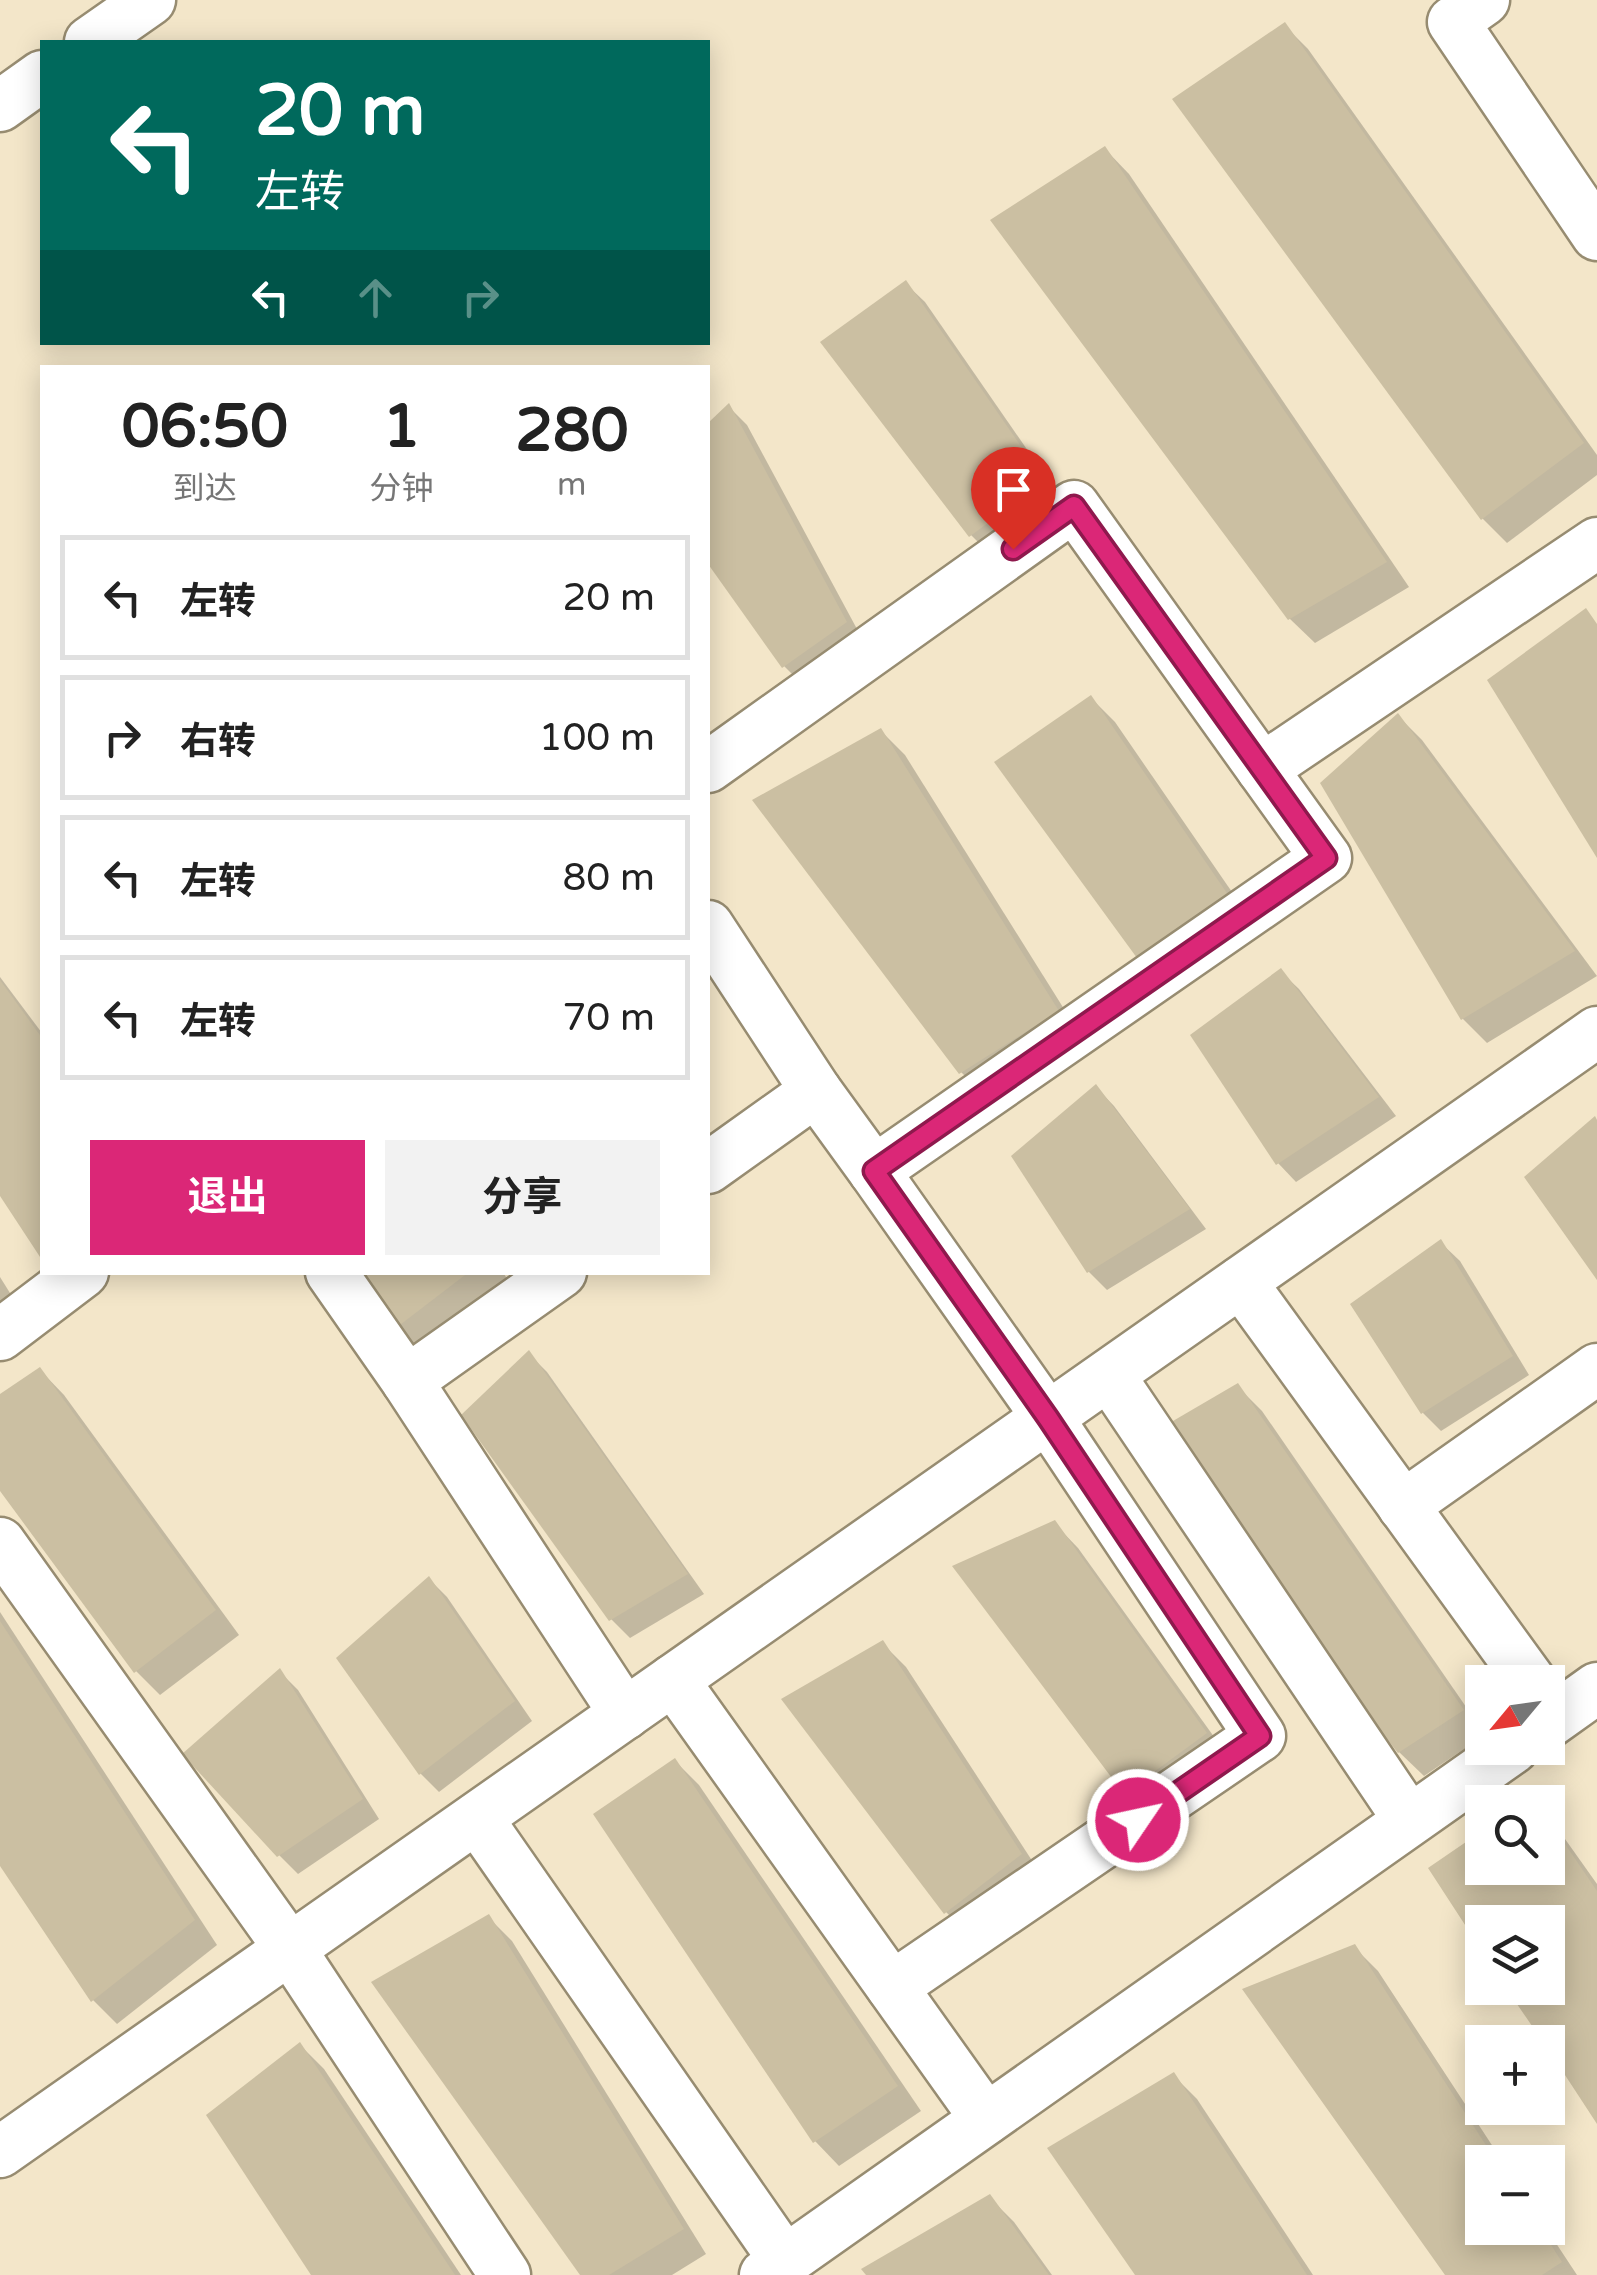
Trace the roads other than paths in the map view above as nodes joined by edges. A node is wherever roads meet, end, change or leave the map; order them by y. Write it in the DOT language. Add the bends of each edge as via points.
graph roads {
  1 [pos="150,0"];
  2 [pos="1484,0"];
  3 [pos="93,40"];
  4 [pos="40,77"];
  5 [pos="0,106"];
  6 [pos="1595,227"];
  7 [pos="1597,544"];
  8 [pos="710,765"];
  9 [pos="1262,769"];
  10 [pos="710,929"];
  11 [pos="1597,1032"];
  12 [pos="816,1091"];
  13 [pos="710,1167"];
  14 [pos="874,1171"];
  15 [pos="79,1275"];
  16 [pos="333,1275"];
  17 [pos="557,1275"];
  18 [pos="1241,1282"];
  19 [pos="0,1335"];
  20 [pos="1597,1369"];
  21 [pos="1109,1375"];
  22 [pos="408,1381"];
  23 [pos="1048,1418"];
  24 [pos="1403,1506"];
  25 [pos="0,1543"];
  26 [pos="1516,1665"];
  27 [pos="673,1680"];
  28 [pos="1597,1688"];
  29 [pos="1324,1693"];
  30 [pos="1565,1696"];
  31 [pos="626,1714"];
  32 [pos="1260,1736"];
  33 [pos="1489,1765"];
  34 [pos="477,1818"];
  35 [pos="1410,1820"];
  36 [pos="290,1948"];
  37 [pos="892,1987"];
  38 [pos="986,2119"];
  39 [pos="0,2152"];
  40 [pos="775,2268"];
  41 [pos="505,2275"];
  1 -- 3 [label="street"];
  2 -- 6 [label="street" via="1453,22"];
  4 -- 5 [label="street"];
  7 -- 9 [label="street"];
  8 -- 9 [label="street" via="1074,506"];
  9 -- 14 [label="street" via="1326,858"];
  10 -- 12 [label="street"];
  11 -- 18 [label="street"];
  12 -- 13 [label="street"];
  12 -- 14 [label="street"];
  14 -- 23 [label="street"];
  15 -- 19 [label="street"];
  16 -- 22 [label="street"];
  17 -- 22 [label="street"];
  18 -- 21 [label="street"];
  18 -- 24 [label="street"];
  20 -- 24 [label="street"];
  21 -- 23 [label="street"];
  21 -- 29 [label="street"];
  22 -- 31 [label="street"];
  23 -- 27 [label="street"];
  23 -- 32 [label="street"];
  24 -- 26 [label="street"];
  25 -- 36 [label="street"];
  27 -- 31 [label="street"];
  27 -- 37 [label="street"];
  28 -- 30 [label="street"];
  29 -- 32 [label="street"];
  29 -- 35 [label="street"];
  31 -- 34 [label="street"];
  32 -- 37 [label="street"];
  33 -- 35 [label="street"];
  34 -- 36 [label="street"];
  34 -- 40 [label="street"];
  35 -- 38 [label="street"];
  36 -- 39 [label="street"];
  36 -- 41 [label="street"];
  37 -- 38 [label="street"];
  38 -- 40 [label="street"];
}
